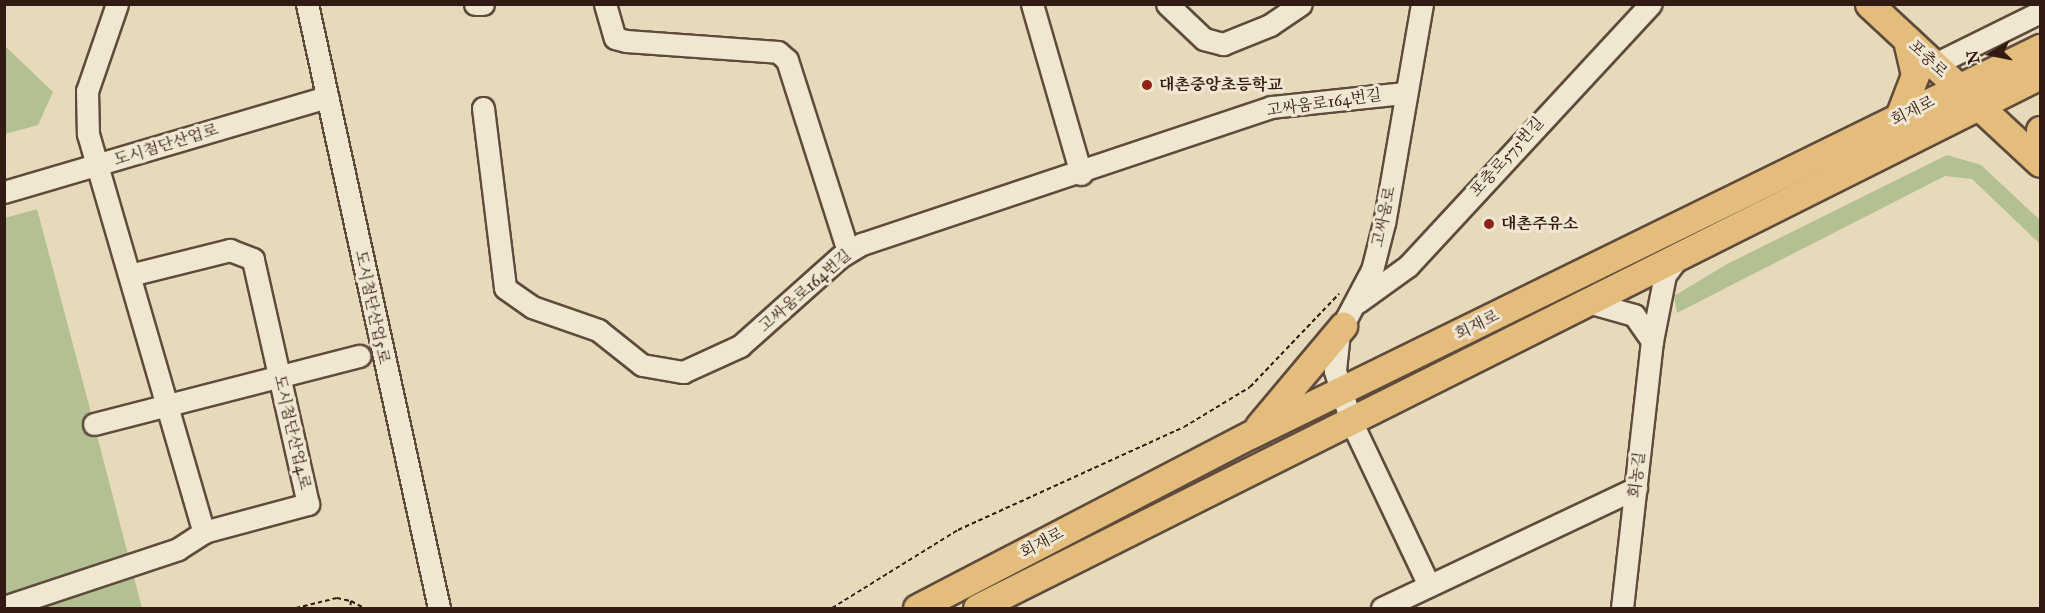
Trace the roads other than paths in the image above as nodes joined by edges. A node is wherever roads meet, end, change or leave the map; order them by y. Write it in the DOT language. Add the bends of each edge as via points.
graph roads {
  1 [pos="117,4"];
  2 [pos="307,4"];
  3 [pos="475,4"];
  4 [pos="483,4"];
  5 [pos="605,4"];
  6 [pos="1032,4"];
  7 [pos="1167,4"];
  8 [pos="1301,4"];
  9 [pos="1422,4"];
  10 [pos="1651,4"];
  11 [pos="1869,4"];
  12 [pos="2040,12"];
  13 [pos="1907,39"];
  14 [pos="2034,60"];
  15 [pos="1935,64"];
  16 [pos="1404,93"];
  17 [pos="327,97"];
  18 [pos="1967,97"];
  19 [pos="483,108"];
  20 [pos="1898,119"];
  21 [pos="2040,130"];
  22 [pos="2040,135"];
  23 [pos="2040,163"];
  24 [pos="97,165"];
  25 [pos="1081,174"];
  26 [pos="4,192"];
  27 [pos="848,251"];
  28 [pos="1683,253"];
  29 [pos="130,274"];
  30 [pos="1353,295"];
  31 [pos="1591,303"];
  32 [pos="1343,326"];
  33 [pos="1652,341"];
  34 [pos="359,356"];
  35 [pos="279,375"];
  36 [pos="1342,391"];
  37 [pos="167,404"];
  38 [pos="1352,421"];
  39 [pos="94,424"];
  40 [pos="1250,435"];
  41 [pos="1636,488"];
  42 [pos="204,532"];
  43 [pos="1430,585"];
  44 [pos="7,606"];
  45 [pos="439,609"];
  46 [pos="917,609"];
  47 [pos="977,609"];
  48 [pos="1382,609"];
  49 [pos="1622,609"];
  1 -- 24 [label="street" via="87,91 88,134"];
  2 -- 17 [label="street, 도시첨단산업5로"];
  3 -- 4 [label="street"];
  5 -- 27 [label="street" via="615,38 778,52 787,60"];
  6 -- 25 [label="street"];
  7 -- 8 [label="street" via="1204,39 1224,44 1270,25"];
  9 -- 16 [label="street, 고싸움로"];
  10 -- 30 [label="street, 포충로575번길" via="1408,266"];
  11 -- 13 [label="main road, 포충로"];
  12 -- 15 [label="street"];
  13 -- 15 [label="main road, 포충로"];
  13 -- 20 [label="main road" via="1915,75"];
  14 -- 15 [label="main road"];
  14 -- 18 [label="main road, 회재로"];
  15 -- 18 [label="main road, 포충로"];
  16 -- 25 [label="street, 고싸움로164번길" via="1271,107"];
  16 -- 30 [label="street, 고싸움로" via="1384,223"];
  17 -- 24 [label="street, 도시첨단산업로"];
  17 -- 45 [label="street, 도시첨단산업5로"];
  18 -- 20 [label="main road, 회재로"];
  18 -- 23 [label="main road, 포충로"];
  18 -- 28 [label="main road, 회재로"];
  19 -- 27 [label="street, 고싸움로164번길" via="505,288 532,307 598,330 642,365 683,372 714,362 764,328"];
  20 -- 36 [label="main road, 회재로"];
  21 -- 22 [label="main road"];
  24 -- 26 [label="street, 도시첨단산업로"];
  24 -- 29 [label="street"];
  25 -- 27 [label="street, 고싸움로164번길"];
  28 -- 31 [label="main road, 회재로"];
  28 -- 33 [label="street, 회농길" via="1665,275"];
  29 -- 35 [label="street, 도시첨단산업4로" via="230,250 253,259"];
  29 -- 37 [label="street"];
  30 -- 32 [label="street, 고싸움로"];
  31 -- 33 [label="street" via="1634,315"];
  31 -- 38 [label="main road, 회재로"];
  32 -- 36 [label="street, 고싸움로" via="1335,371"];
  32 -- 40 [label="main road"];
  33 -- 41 [label="street, 회농길"];
  34 -- 35 [label="street"];
  35 -- 37 [label="street"];
  35 -- 42 [label="street, 도시첨단산업4로" via="308,504"];
  36 -- 38 [label="street, 고싸움로"];
  36 -- 40 [label="main road, 회재로"];
  37 -- 39 [label="street"];
  37 -- 42 [label="street"];
  38 -- 43 [label="street, 고싸움로"];
  38 -- 47 [label="main road, 회재로"];
  40 -- 46 [label="main road, 회재로"];
  41 -- 43 [label="street"];
  41 -- 49 [label="street, 회농길"];
  42 -- 44 [label="street" via="178,549"];
  43 -- 48 [label="street"];
}
